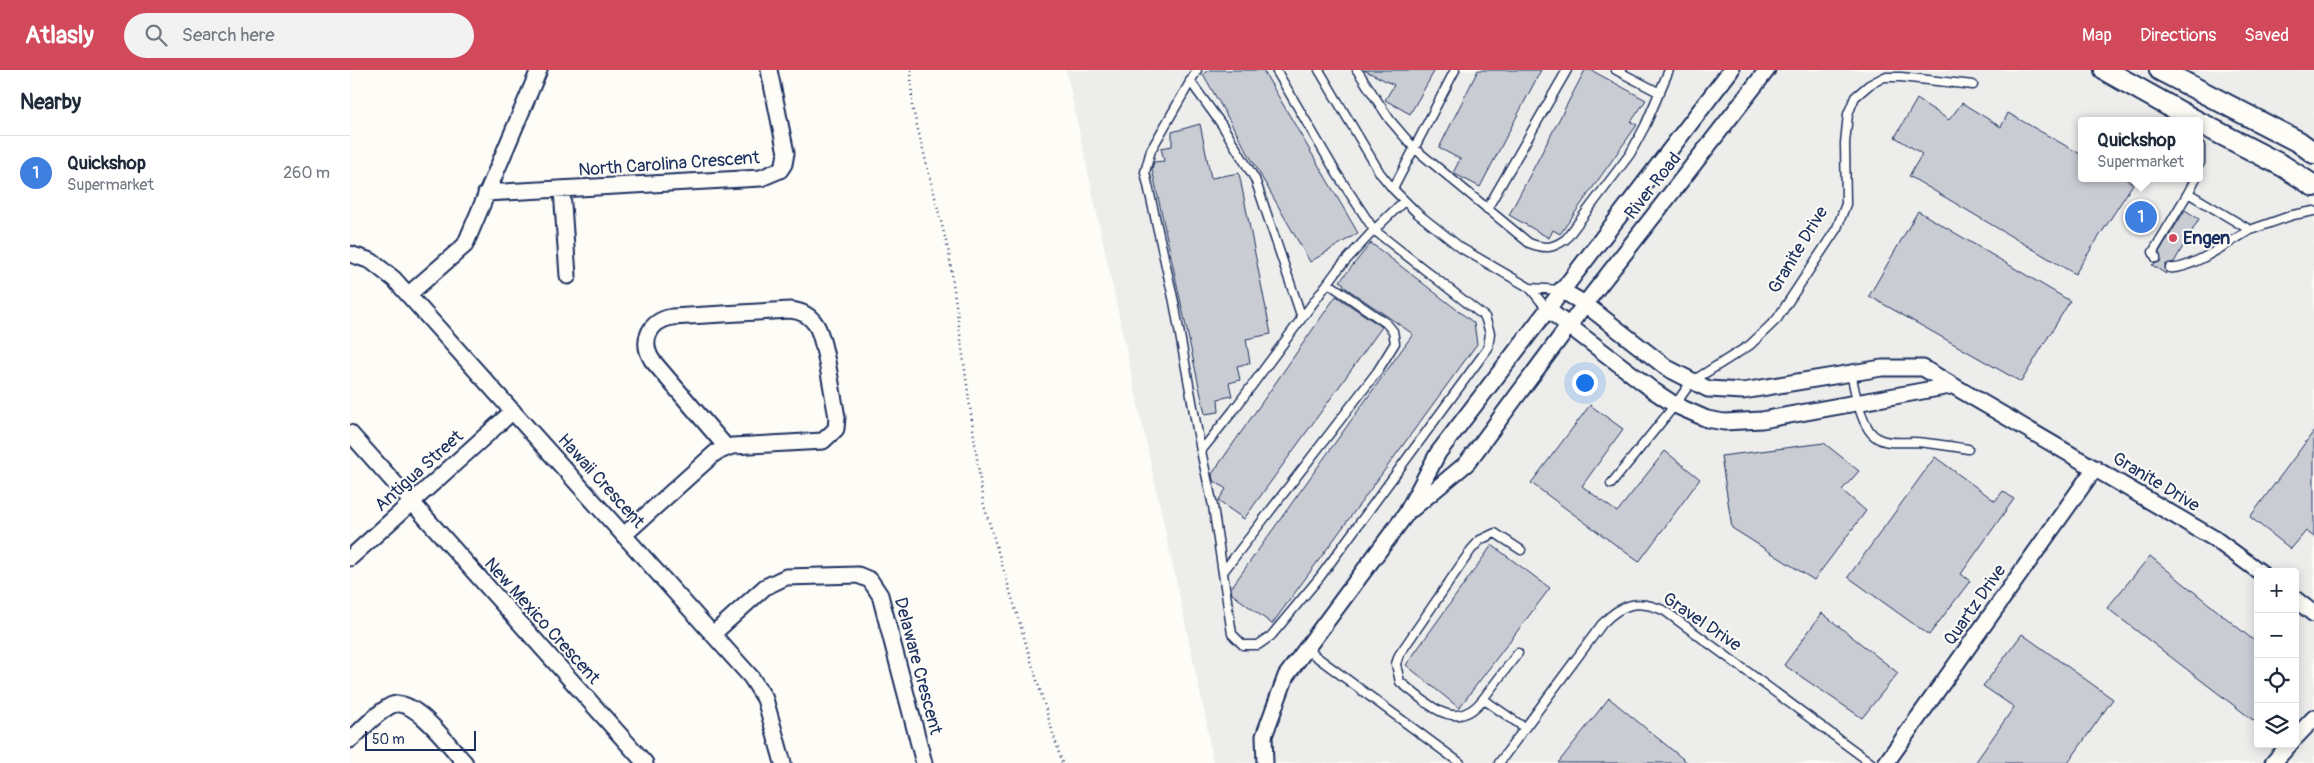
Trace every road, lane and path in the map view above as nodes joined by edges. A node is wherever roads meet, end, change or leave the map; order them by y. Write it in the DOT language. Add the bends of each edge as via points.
graph roads {
  1 [pos="539,70"];
  2 [pos="769,70"];
  3 [pos="911,70"];
  4 [pos="1197,70"];
  5 [pos="1276,70"];
  6 [pos="1319,70"];
  7 [pos="1357,70"];
  8 [pos="1455,70"];
  9 [pos="1567,70"];
  10 [pos="1616,70"];
  11 [pos="1669,70"];
  12 [pos="1730,70"];
  13 [pos="1767,70"];
  14 [pos="2105,70"];
  15 [pos="2160,70"];
  16 [pos="1190,81"];
  17 [pos="1973,85"];
  18 [pos="1660,92"];
  19 [pos="2188,117"];
  20 [pos="2203,125"];
  21 [pos="1414,148"];
  22 [pos="2314,153"];
  23 [pos="2194,182"];
  24 [pos="2314,186"];
  25 [pos="1393,189"];
  26 [pos="562,190"];
  27 [pos="486,193"];
  28 [pos="2188,193"];
  29 [pos="1404,201"];
  30 [pos="1487,210"];
  31 [pos="2314,211"];
  32 [pos="1374,230"];
  33 [pos="2250,230"];
  34 [pos="350,254"];
  35 [pos="2156,258"];
  36 [pos="2170,268"];
  37 [pos="568,276"];
  38 [pos="1328,283"];
  39 [pos="1530,288"];
  40 [pos="1561,290"];
  41 [pos="408,295"];
  42 [pos="1585,304"];
  43 [pos="1547,309"];
  44 [pos="1302,318"];
  45 [pos="1570,326"];
  46 [pos="1851,373"];
  47 [pos="1691,382"];
  48 [pos="1950,386"];
  49 [pos="1857,403"];
  50 [pos="1675,405"];
  51 [pos="513,411"];
  52 [pos="350,433"];
  53 [pos="727,448"];
  54 [pos="1968,449"];
  55 [pos="1201,451"];
  56 [pos="2095,468"];
  57 [pos="1611,484"];
  58 [pos="412,504"];
  59 [pos="1406,514"];
  60 [pos="624,534"];
  61 [pos="1521,550"];
  62 [pos="350,558"];
  63 [pos="2254,568"];
  64 [pos="1223,572"];
  65 [pos="2299,602"];
  66 [pos="2314,614"];
  67 [pos="713,634"];
  68 [pos="1306,649"];
  69 [pos="1518,653"];
  70 [pos="1483,699"];
  71 [pos="2314,718"];
  72 [pos="1525,728"];
  73 [pos="2299,734"];
  74 [pos="350,740"];
  75 [pos="2286,748"];
  76 [pos="466,763"];
  77 [pos="645,763"];
  78 [pos="783,763"];
  79 [pos="924,763"];
  80 [pos="1062,763"];
  81 [pos="1264,763"];
  82 [pos="1460,763"];
  83 [pos="1499,763"];
  84 [pos="1871,763"];
  85 [pos="1886,763"];
  86 [pos="2272,763"];
  1 -- 27 [label="street"];
  2 -- 26 [label="street, North Carolina Crescent" via="786,154 784,164 776,173 761,178"];
  3 -- 80 [label="path" via="912,106 949,253 983,502"];
  4 -- 16 [label="lane"];
  5 -- 32 [label="lane" via="1336,174"];
  6 -- 25 [label="lane" via="1380,173"];
  7 -- 21 [label="lane" via="1377,102"];
  8 -- 21 [label="lane"];
  9 -- 30 [label="lane"];
  10 -- 18 [label="lane"];
  11 -- 18 [label="lane"];
  12 -- 40 [label="street, River Road"];
  13 -- 42 [label="street, River Road"];
  14 -- 19 [label="main road"];
  15 -- 22 [label="main road" via="2299,142"];
  16 -- 44 [label="lane" via="1255,179"];
  16 -- 55 [label="lane" via="1150,150 1145,172 1174,302"];
  17 -- 47 [label="lane, Granite Drive" via="1901,76 1884,77 1855,97 1848,114 1845,143 1846,204 1837,228 1777,320 1764,334"];
  18 -- 30 [label="lane" via="1630,154 1566,239 1556,246 1544,249 1529,243"];
  20 -- 24 [label="main road" via="2283,166"];
  21 -- 25 [label="lane"];
  21 -- 30 [label="lane"];
  23 -- 28 [label="lane"];
  25 -- 29 [label="lane"];
  26 -- 27 [label="street, North Carolina Crescent"];
  26 -- 37 [label="street"];
  27 -- 41 [label="street" via="462,248"];
  28 -- 33 [label="lane"];
  28 -- 35 [label="lane" via="2153,252"];
  29 -- 32 [label="lane"];
  29 -- 39 [label="lane" via="1461,248"];
  31 -- 33 [label="lane"];
  32 -- 38 [label="lane"];
  32 -- 64 [label="lane" via="1485,317 1490,333 1488,348 1320,577 1271,636 1258,644 1243,645 1232,634"];
  33 -- 36 [label="lane" via="2188,264"];
  34 -- 41 [label="street, Hawaii Crescent" via="376,264"];
  38 -- 44 [label="lane"];
  38 -- 64 [label="lane" via="1386,323 1393,331 1395,343 1377,372"];
  39 -- 40 [label="lane, Granite Drive"];
  39 -- 43 [label="lane"];
  40 -- 42 [label="street, Granite Drive"];
  40 -- 43 [label="street, River Road"];
  41 -- 51 [label="street, Hawaii Crescent"];
  42 -- 45 [label="street, River Road"];
  42 -- 47 [label="street, Granite Drive"];
  43 -- 45 [label="street"];
  43 -- 59 [label="street, River Road" via="1438,453"];
  44 -- 55 [label="lane"];
  45 -- 50 [label="street"];
  45 -- 59 [label="street, River Road" via="1467,462"];
  46 -- 47 [label="street, Granite Drive" via="1742,391 1708,389"];
  46 -- 48 [label="street, Granite Drive" via="1894,367 1923,368"];
  46 -- 49 [label="lane"];
  47 -- 50 [label="lane, Granite Drive"];
  48 -- 49 [label="street"];
  48 -- 56 [label="street, Granite Drive"];
  49 -- 50 [label="street" via="1762,420 1724,422 1707,419"];
  49 -- 54 [label="lane" via="1878,439"];
  50 -- 57 [label="lane, Granite Drive"];
  51 -- 58 [label="street, Antigua Street"];
  51 -- 60 [label="street, Hawaii Crescent"];
  52 -- 58 [label="street, New Mexico Crescent"];
  53 -- 53 [label="street" via="816,442 828,438 836,429 837,417 819,331 811,318 803,313 790,310 672,317 663,319 650,329 646,347 652,360"];
  53 -- 60 [label="street" via="708,458"];
  55 -- 64 [label="lane"];
  56 -- 63 [label="street, Granite Drive" via="2214,539"];
  56 -- 85 [label="street, Quartz Drive"];
  58 -- 62 [label="street, Antigua Street"];
  58 -- 77 [label="street, New Mexico Crescent"];
  59 -- 68 [label="street"];
  60 -- 67 [label="street, Hawaii Crescent"];
  61 -- 70 [label="lane" via="1495,533 1480,540 1396,664 1400,682 1444,714 1455,717 1467,714"];
  65 -- 66 [label="street"];
  67 -- 78 [label="street, Hawaii Crescent" via="757,684 765,699"];
  67 -- 79 [label="street, Delaware Crescent" via="779,579 850,574 870,580 880,595"];
  68 -- 81 [label="street" via="1286,676 1264,736"];
  68 -- 82 [label="lane"];
  69 -- 70 [label="lane"];
  70 -- 72 [label="lane"];
  71 -- 73 [label="street"];
  72 -- 83 [label="lane, Gravel Drive"];
  72 -- 84 [label="lane, Gravel Drive" via="1608,617 1625,607 1649,604 1664,611"];
  74 -- 76 [label="street" via="387,708 404,704 421,715"];
  75 -- 86 [label="street"];
}
